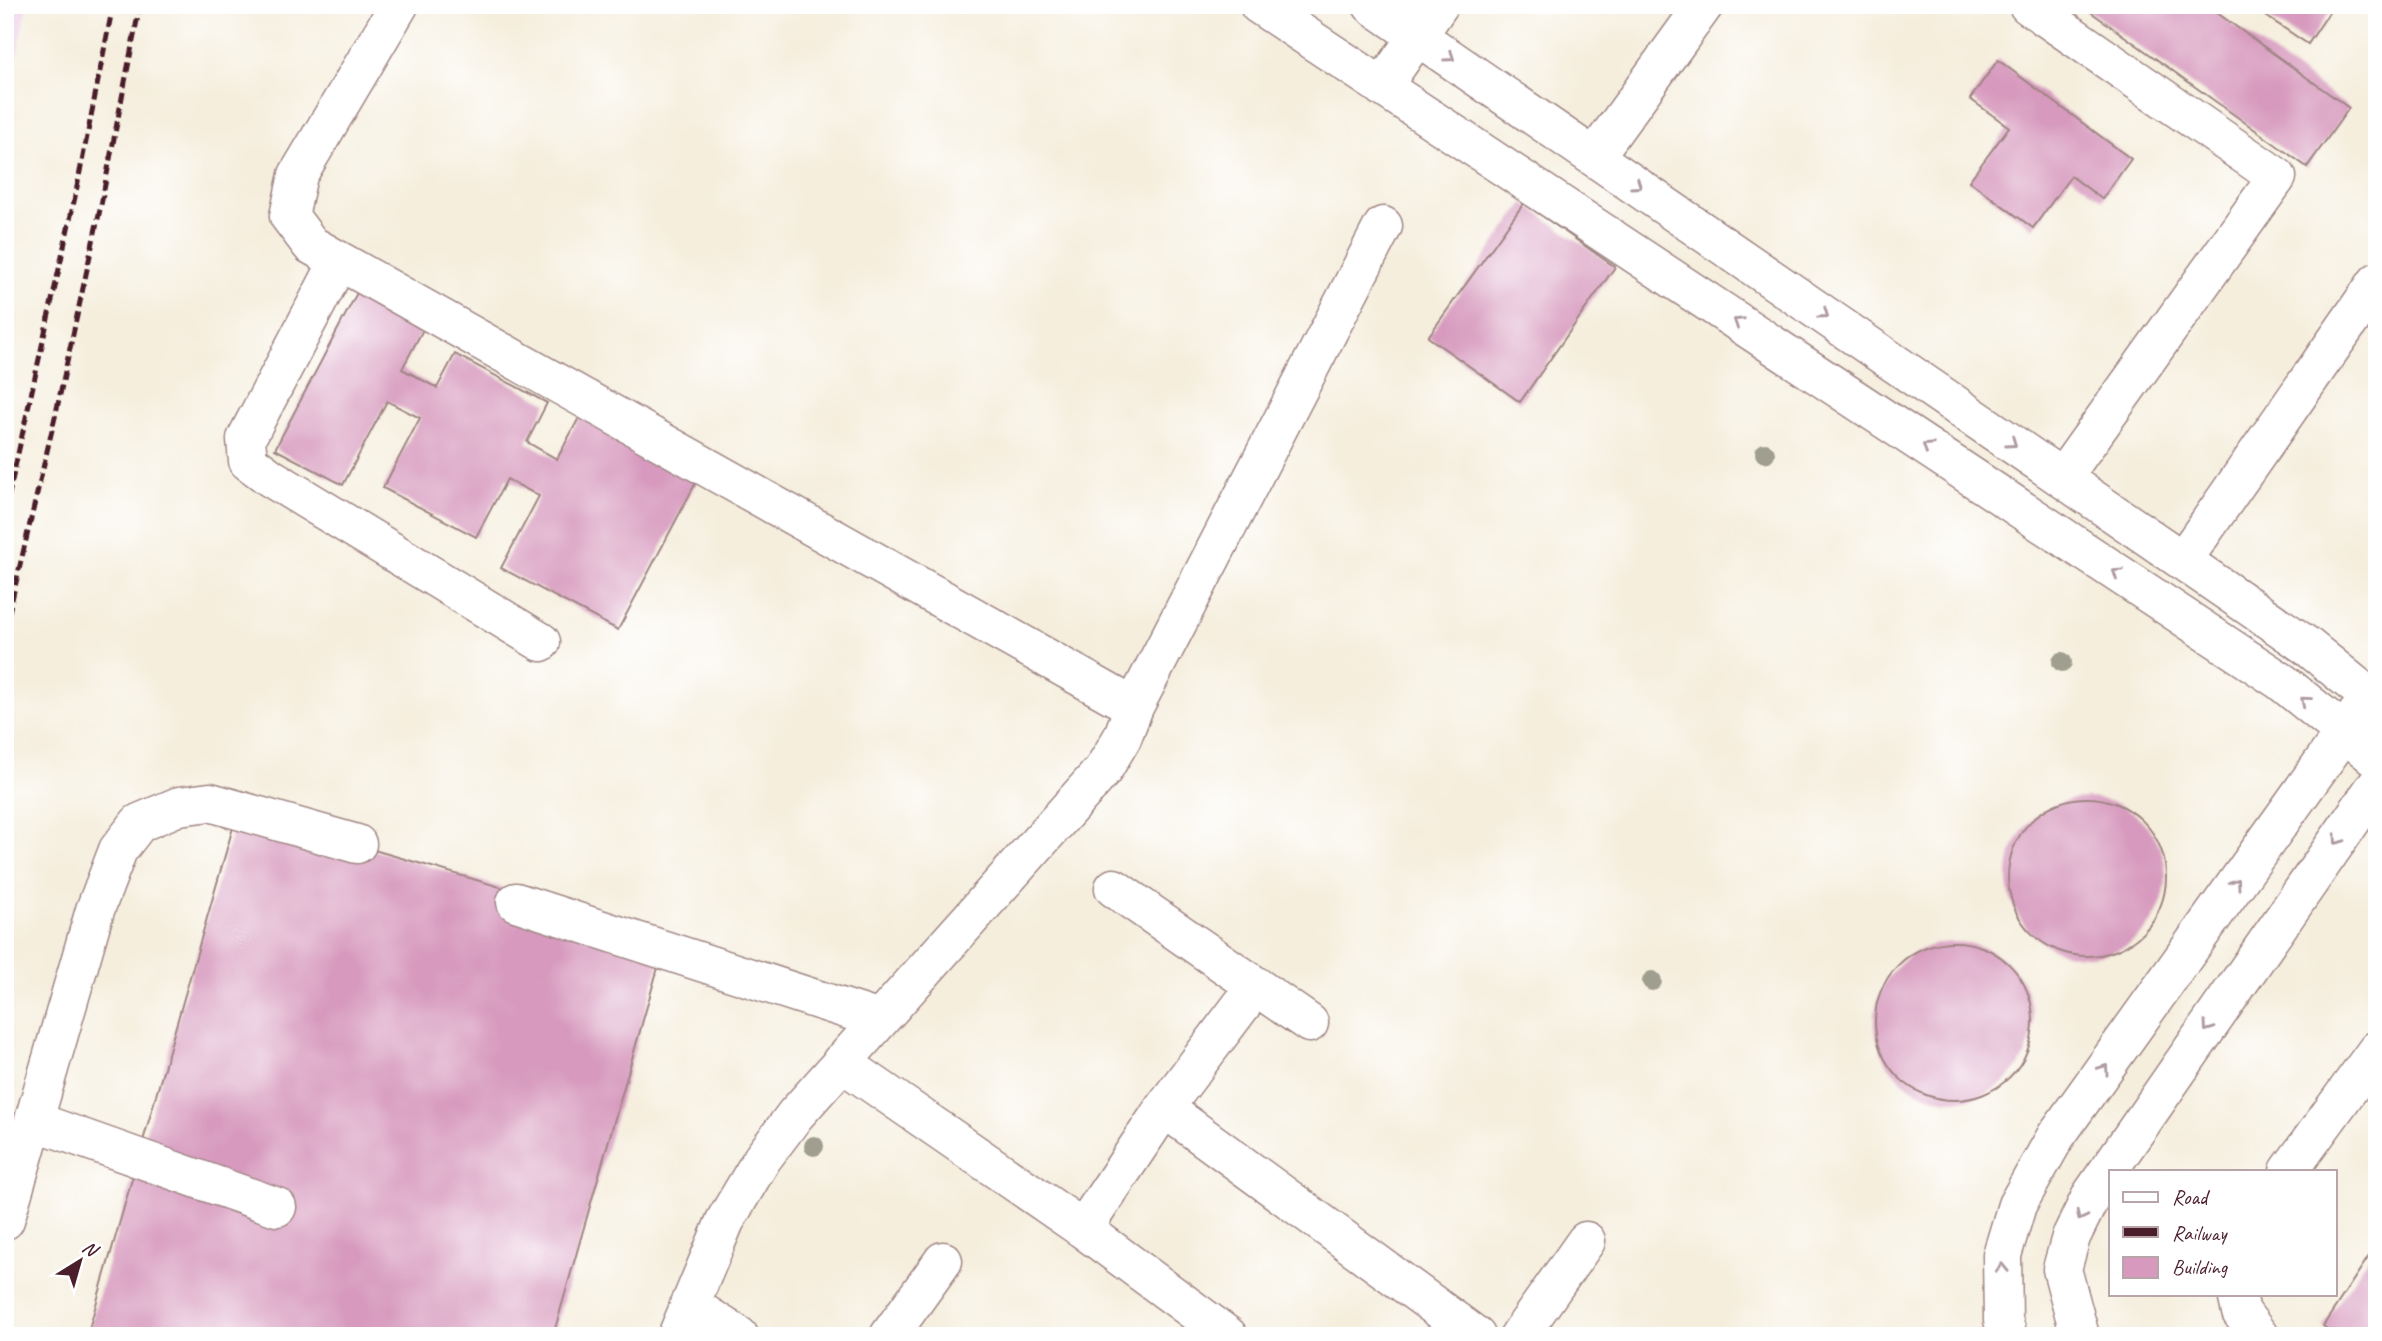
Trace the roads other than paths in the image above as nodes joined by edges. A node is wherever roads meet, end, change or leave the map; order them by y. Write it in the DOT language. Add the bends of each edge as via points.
graph roads {
  1 [pos="399,5"];
  2 [pos="1259,5"];
  3 [pos="1372,5"];
  4 [pos="1704,5"];
  5 [pos="2028,5"];
  6 [pos="1428,20"];
  7 [pos="1382,87"];
  8 [pos="1595,156"];
  9 [pos="1382,226"];
  10 [pos="339,261"];
  11 [pos="2376,285"];
  12 [pos="2062,478"];
  13 [pos="2102,505"];
  14 [pos="2076,545"];
  15 [pos="2183,560"];
  16 [pos="541,642"];
  17 [pos="2374,695"];
  18 [pos="1134,707"];
  19 [pos="2343,733"];
  20 [pos="2377,760"];
  21 [pos="2377,784"];
  22 [pos="357,844"];
  23 [pos="1114,888"];
  24 [pos="516,902"];
  25 [pos="1256,986"];
  26 [pos="880,1020"];
  27 [pos="1309,1023"];
  28 [pos="2377,1050"];
  29 [pos="841,1062"];
  30 [pos="1164,1108"];
  31 [pos="34,1121"];
  32 [pos="2290,1170"];
  33 [pos="277,1208"];
  34 [pos="5,1220"];
  35 [pos="1083,1229"];
  36 [pos="1586,1241"];
  37 [pos="943,1261"];
  38 [pos="2237,1296"];
  39 [pos="683,1320"];
  40 [pos="739,1336"];
  41 [pos="889,1336"];
  42 [pos="1228,1336"];
  43 [pos="1476,1336"];
  44 [pos="1519,1336"];
  45 [pos="2008,1336"];
  46 [pos="2080,1336"];
  47 [pos="2259,1336"];
  1 -- 10 [label="street" via="298,175 289,216 311,245"];
  2 -- 7 [label="street"];
  3 -- 6 [label="street"];
  4 -- 8 [label="street"];
  5 -- 12 [label="street" via="2277,177"];
  6 -- 7 [label="street"];
  6 -- 8 [label="street, one-way"];
  14 -- 7 [label="street, one-way"];
  8 -- 12 [label="street, one-way"];
  9 -- 18 [label="street"];
  10 -- 16 [label="street" via="246,439 248,461"];
  10 -- 18 [label="street"];
  11 -- 15 [label="street"];
  12 -- 13 [label="street"];
  13 -- 14 [label="street"];
  13 -- 15 [label="street"];
  19 -- 14 [label="street, one-way" via="2282,682"];
  15 -- 17 [label="street"];
  17 -- 19 [label="street"];
  18 -- 26 [label="street" via="1103,770"];
  19 -- 20 [label="street"];
  45 -- 19 [label="street, one-way" via="2003,1320 2002,1255 2017,1205 2056,1136"];
  21 -- 46 [label="street, one-way" via="2092,1194 2071,1237 2063,1269"];
  22 -- 31 [label="street" via="210,802 179,806 139,823 118,849 95,910"];
  23 -- 25 [label="street"];
  24 -- 26 [label="street"];
  25 -- 27 [label="street"];
  25 -- 30 [label="street"];
  26 -- 29 [label="street"];
  28 -- 32 [label="street"];
  29 -- 35 [label="street"];
  29 -- 39 [label="street" via="762,1159 725,1221"];
  30 -- 35 [label="street"];
  30 -- 43 [label="street"];
  31 -- 33 [label="street"];
  31 -- 34 [label="street"];
  35 -- 42 [label="street"];
  36 -- 44 [label="street"];
  37 -- 41 [label="street"];
  38 -- 47 [label="street" via="2241,1312"];
  39 -- 40 [label="street"];
}
